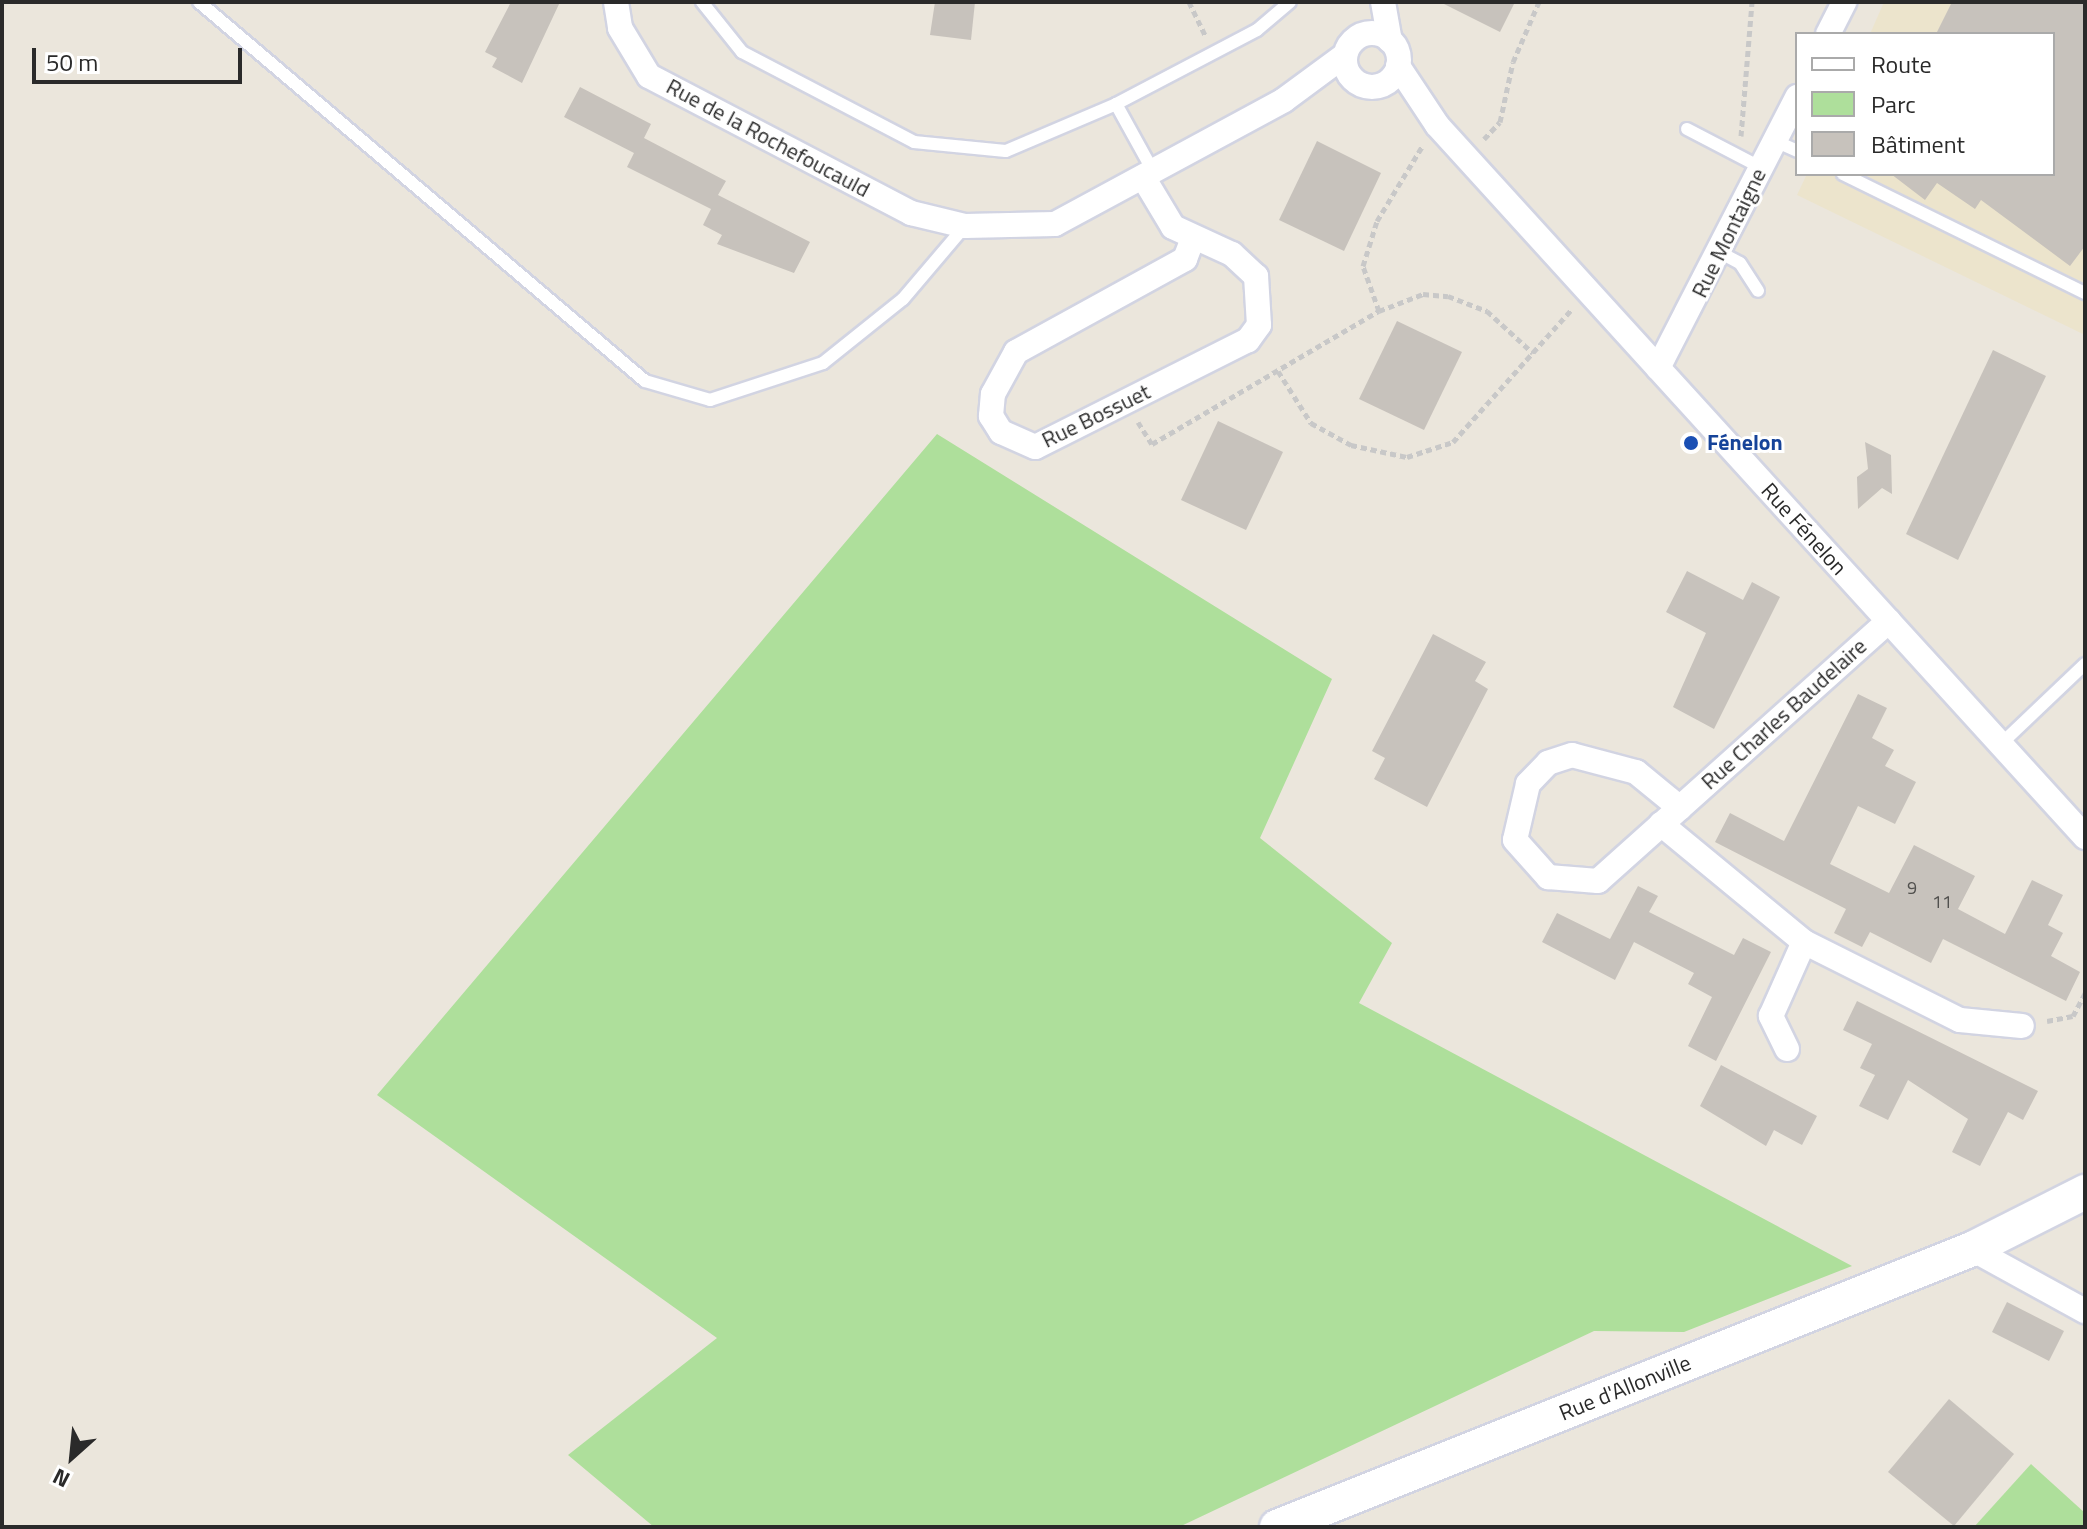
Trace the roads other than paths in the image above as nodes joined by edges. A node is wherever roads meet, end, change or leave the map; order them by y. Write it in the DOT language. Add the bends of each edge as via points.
graph roads {
  1 [pos="199,2"];
  2 [pos="616,2"];
  3 [pos="702,2"];
  4 [pos="1290,2"];
  5 [pos="1381,2"];
  6 [pos="1844,2"];
  7 [pos="1829,32"];
  8 [pos="1365,34"];
  9 [pos="1390,40"];
  10 [pos="1345,55"];
  11 [pos="1392,75"];
  12 [pos="1358,84"];
  13 [pos="1306,87"];
  14 [pos="1116,104"];
  15 [pos="1795,106"];
  16 [pos="1687,129"];
  17 [pos="1786,146"];
  18 [pos="1752,163"];
  19 [pos="1148,174"];
  20 [pos="1847,176"];
  21 [pos="965,226"];
  22 [pos="1192,241"];
  23 [pos="1721,253"];
  24 [pos="1758,291"];
  25 [pos="2085,293"];
  26 [pos="1658,368"];
  27 [pos="1889,621"];
  28 [pos="2085,664"];
  29 [pos="2001,744"];
  30 [pos="1680,808"];
  31 [pos="1661,824"];
  32 [pos="2085,837"];
  33 [pos="1804,942"];
  34 [pos="2022,1026"];
  35 [pos="1787,1049"];
  36 [pos="2085,1192"];
  37 [pos="1972,1249"];
  38 [pos="2085,1311"];
  39 [pos="1277,1527"];
  1 -- 21 [label="lane" via="645,381 710,400 823,363 903,299"];
  2 -- 21 [label="street, Rue de la Rochefoucauld" via="620,28 649,76 911,213"];
  3 -- 14 [label="lane" via="742,52 914,142 1006,151"];
  4 -- 14 [label="lane" via="1214,52"];
  5 -- 8 [label="street"];
  5 -- 9 [label="street"];
  6 -- 7 [label="street"];
  8 -- 9 [label="street"];
  8 -- 10 [label="street"];
  9 -- 11 [label="street"];
  10 -- 12 [label="street"];
  10 -- 13 [label="street"];
  11 -- 12 [label="street"];
  11 -- 26 [label="street, Rue Fénelon"];
  12 -- 13 [label="street"];
  13 -- 19 [label="street, Rue de la Rochefoucauld"];
  14 -- 19 [label="lane"];
  15 -- 17 [label="street, Rue Montaigne"];
  16 -- 18 [label="lane"];
  17 -- 18 [label="street, Rue Montaigne"];
  18 -- 23 [label="street, Rue Montaigne"];
  19 -- 21 [label="street, Rue de la Rochefoucauld" via="1055,224"];
  19 -- 22 [label="street, Rue Bossuet" via="1173,227"];
  20 -- 25 [label="lane"];
  22 -- 22 [label="street, Rue Bossuet" via="1232,254 1256,276 1259,325 1248,340 1035,447 1016,443 991,416 1000,370 1016,352 1185,259"];
  23 -- 24 [label="lane" via="1740,263"];
  23 -- 26 [label="street, Rue Montaigne"];
  26 -- 27 [label="street, Rue Fénelon"];
  27 -- 29 [label="street, Rue Fénelon"];
  27 -- 30 [label="street, Rue Charles Baudelaire"];
  28 -- 29 [label="lane"];
  29 -- 32 [label="street, Rue Fénelon"];
  30 -- 31 [label="street, Rue Charles Baudelaire"];
  30 -- 31 [label="street, Rue Charles Baudelaire" via="1636,772 1572,755 1548,763 1528,784 1515,840 1548,877 1598,881"];
  31 -- 33 [label="street"];
  33 -- 34 [label="street" via="1960,1020"];
  33 -- 35 [label="street" via="1771,1016"];
  36 -- 37 [label="main road, Rue d'Allonville"];
  37 -- 38 [label="street"];
  37 -- 39 [label="main road, Rue d'Allonville"];
}
